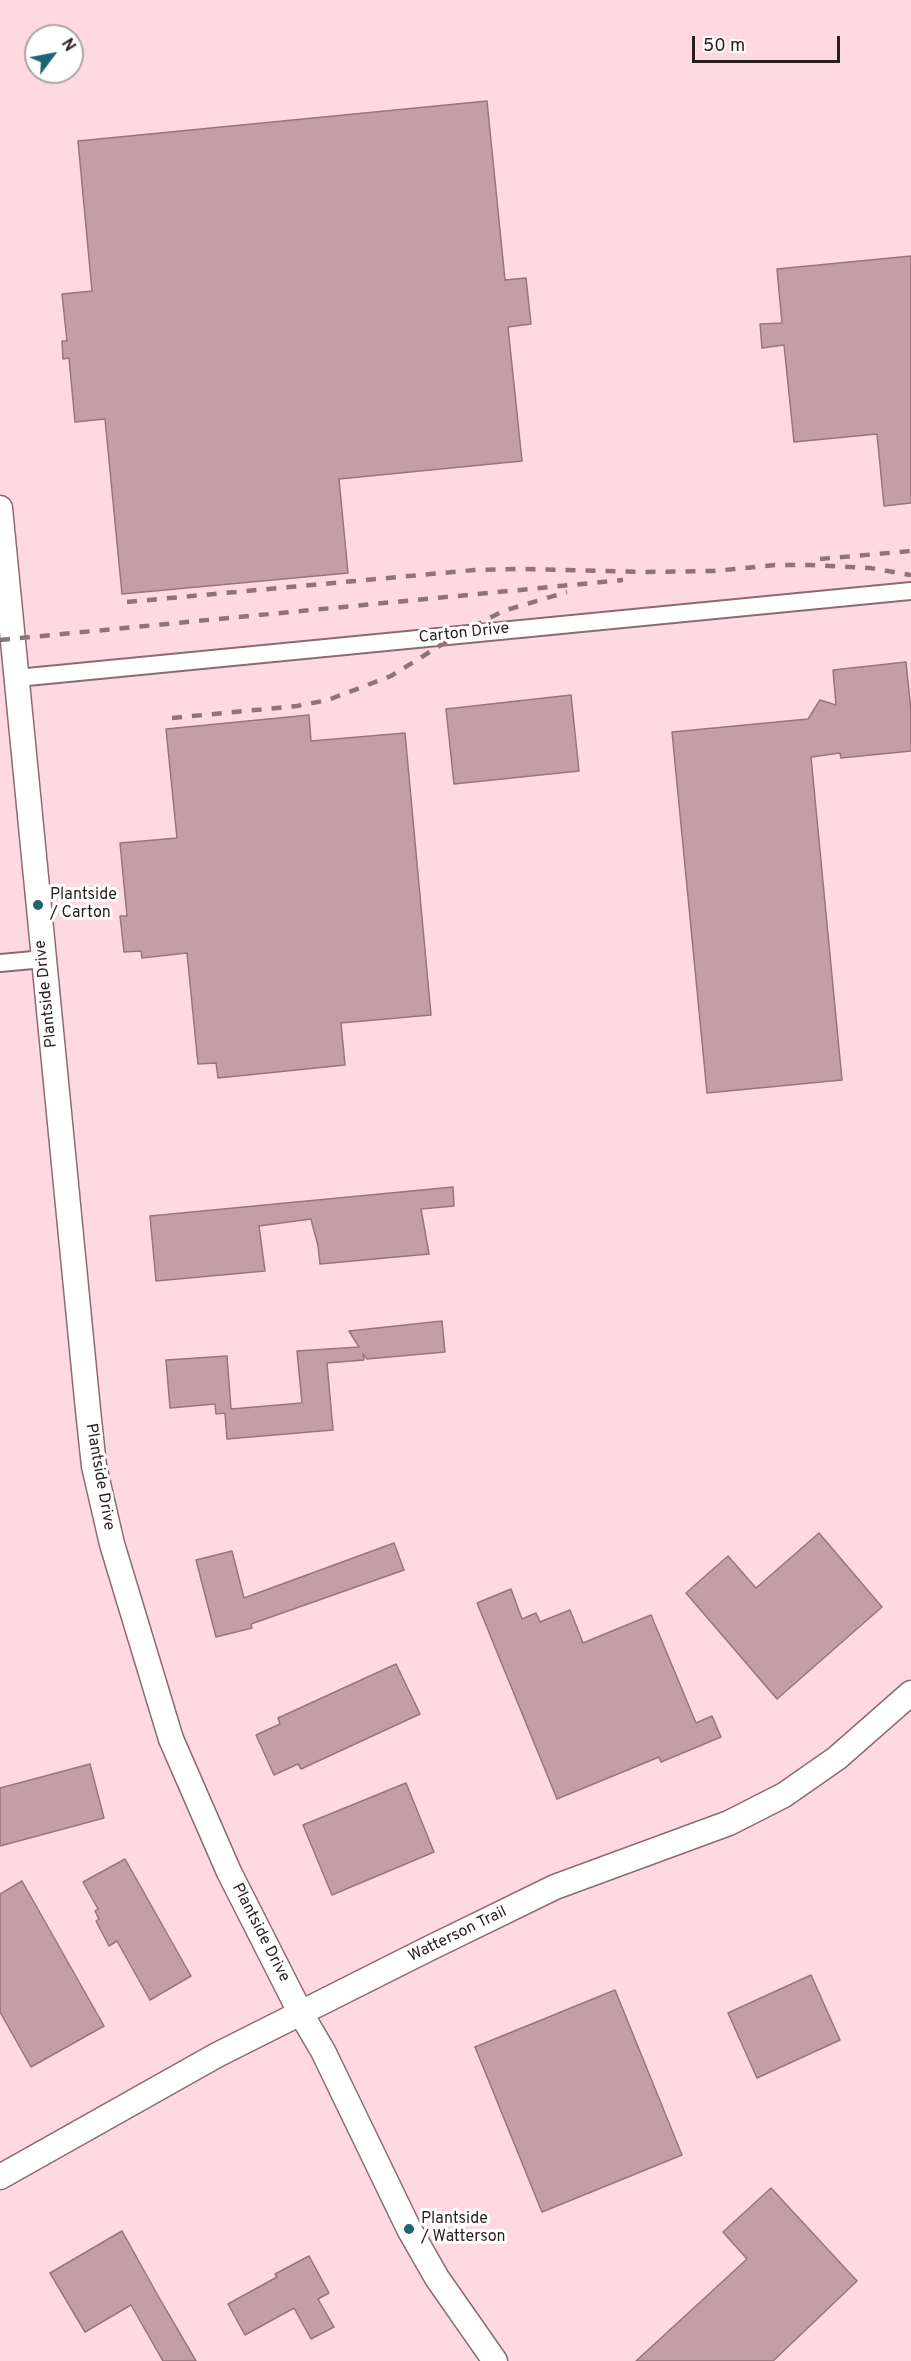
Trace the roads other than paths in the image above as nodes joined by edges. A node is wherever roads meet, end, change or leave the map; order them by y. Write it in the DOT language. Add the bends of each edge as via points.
graph roads {
  1 [pos="0,508"];
  2 [pos="911,591"];
  3 [pos="16,678"];
  4 [pos="44,959"];
  5 [pos="0,963"];
  6 [pos="911,1693"];
  7 [pos="300,2012"];
  8 [pos="0,2177"];
  9 [pos="492,2360"];
  1 -- 3 [label="street, Plantside Drive"];
  2 -- 3 [label="street, Carton Drive"];
  3 -- 4 [label="street, Plantside Drive"];
  4 -- 5 [label="street"];
  4 -- 7 [label="street, Plantside Drive" via="94,1466 112,1544 171,1739 229,1872"];
  6 -- 7 [label="street, Watterson Trail" via="837,1758 784,1795 729,1823 555,1887"];
  7 -- 8 [label="street, Watterson Trail"];
  7 -- 9 [label="street, Plantside Drive" via="323,2050 409,2229"];
}
